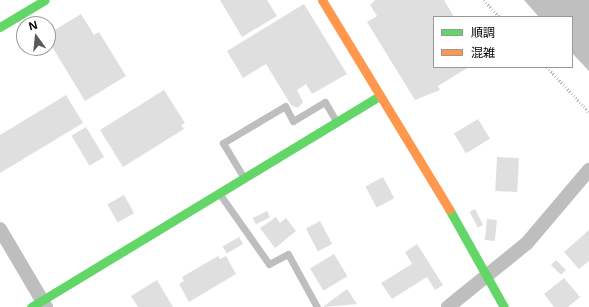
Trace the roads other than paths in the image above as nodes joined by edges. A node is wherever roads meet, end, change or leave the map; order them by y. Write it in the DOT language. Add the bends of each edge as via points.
graph roads {
  1 [pos="45,0"];
  2 [pos="322,0"];
  3 [pos="0,27"];
  4 [pos="380,96"];
  5 [pos="337,123"];
  6 [pos="589,170"];
  7 [pos="245,180"];
  8 [pos="220,196"];
  9 [pos="0,229"];
  10 [pos="488,273"];
  11 [pos="40,305"];
  12 [pos="317,307"];
  13 [pos="448,307"];
  14 [pos="504,307"];
  1 -- 3 [label="street"];
  2 -- 4 [label="street"];
  4 -- 5 [label="street"];
  4 -- 10 [label="street"];
  5 -- 7 [label="street"];
  5 -- 7 [label="lane" via="324,102 293,121 285,106 223,143"];
  6 -- 10 [label="street" via="527,243"];
  7 -- 8 [label="street"];
  8 -- 11 [label="street"];
  8 -- 12 [label="lane" via="269,264 288,254"];
  9 -- 11 [label="street"];
  10 -- 13 [label="street"];
  10 -- 14 [label="street"];
}
